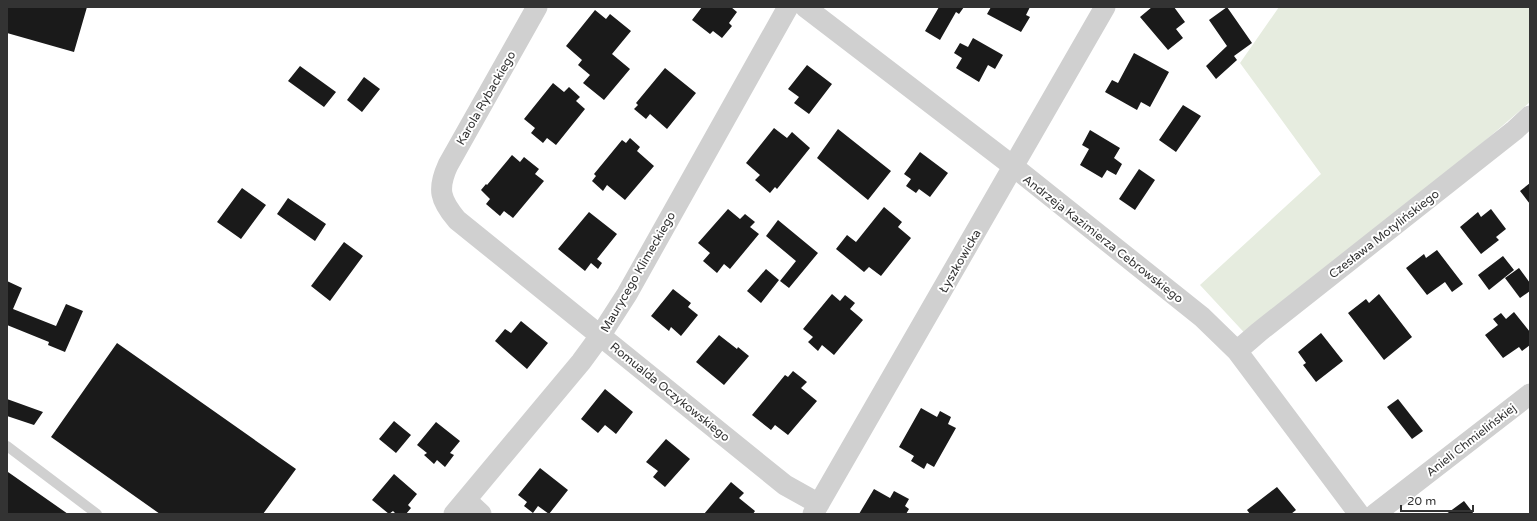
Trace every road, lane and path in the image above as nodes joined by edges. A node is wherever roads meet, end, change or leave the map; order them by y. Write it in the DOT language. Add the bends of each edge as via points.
graph roads {
  1 [pos="537,7"];
  2 [pos="788,7"];
  3 [pos="805,7"];
  4 [pos="1105,7"];
  5 [pos="1530,116"];
  6 [pos="1014,168"];
  7 [pos="441,192"];
  8 [pos="600,336"];
  9 [pos="1237,351"];
  10 [pos="1530,394"];
  11 [pos="7,446"];
  12 [pos="460,507"];
  13 [pos="816,509"];
  14 [pos="97,514"];
  15 [pos="481,514"];
  16 [pos="1362,514"];
  1 -- 7 [label="street, Karola Rybackiego" via="448,165 442,179"];
  2 -- 8 [label="street, Maurycego Klimeckiego" via="627,294"];
  3 -- 6 [label="street, Andrzeja Kazimierza Cebrowskiego"];
  4 -- 6 [label="street, Łyszkowicka"];
  5 -- 9 [label="street, Czesława Motylińskiego"];
  6 -- 9 [label="street, Andrzeja Kazimierza Cebrowskiego" via="1202,317"];
  6 -- 13 [label="street, Łyszkowicka"];
  7 -- 8 [label="street, Romualda Oczykowskiego" via="446,207 457,220"];
  8 -- 12 [label="street, Maurycego Klimeckiego"];
  8 -- 13 [label="street, Romualda Oczykowskiego"];
  9 -- 16 [label="street, Andrzeja Kazimierza Cebrowskiego"];
  10 -- 16 [label="street, Anieli Chmielińskiej"];
  11 -- 14 [label="lane"];
  12 -- 15 [label="street"];
}
